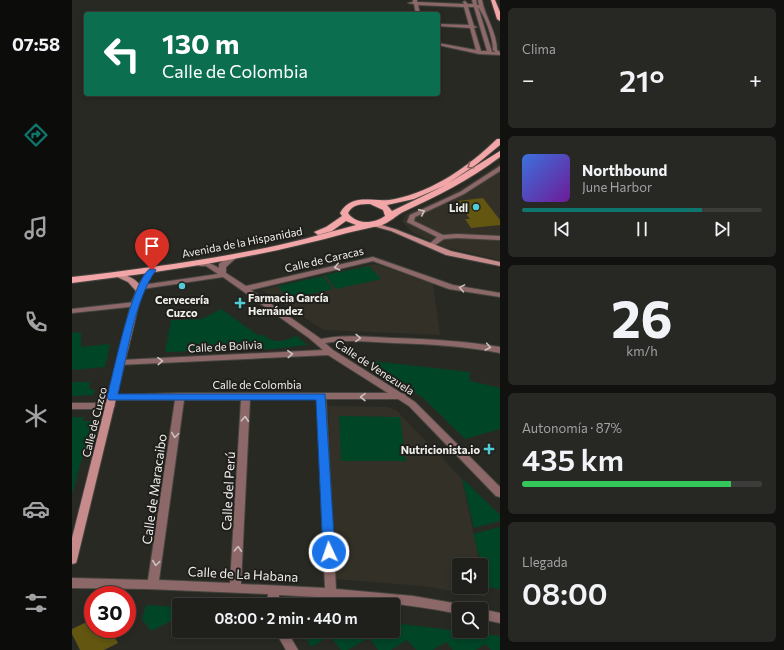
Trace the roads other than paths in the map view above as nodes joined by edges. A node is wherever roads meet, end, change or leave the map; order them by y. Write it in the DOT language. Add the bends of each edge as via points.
graph roads {
  1 [pos="465,0"];
  2 [pos="474,0"];
  3 [pos="480,0"];
  4 [pos="493,0"];
  5 [pos="410,2"];
  6 [pos="415,2"];
  7 [pos="466,5"];
  8 [pos="475,6"];
  9 [pos="481,6"];
  10 [pos="412,12"];
  11 [pos="418,12"];
  12 [pos="500,19"];
  13 [pos="440,25"];
  14 [pos="471,26"];
  15 [pos="482,27"];
  16 [pos="489,27"];
  17 [pos="440,44"];
  18 [pos="479,53"];
  19 [pos="490,54"];
  20 [pos="500,54"];
  21 [pos="500,141"];
  22 [pos="500,152"];
  23 [pos="500,168"];
  24 [pos="379,204"];
  25 [pos="346,217"];
  26 [pos="387,218"];
  27 [pos="370,224"];
  28 [pos="409,237"];
  29 [pos="442,237"];
  30 [pos="500,238"];
  31 [pos="431,246"];
  32 [pos="232,258"];
  33 [pos="200,264"];
  34 [pos="500,264"];
  35 [pos="152,270"];
  36 [pos="72,274"];
  37 [pos="117,275"];
  38 [pos="223,275"];
  39 [pos="72,280"];
  40 [pos="141,289"];
  41 [pos="244,289"];
  42 [pos="500,295"];
  43 [pos="135,304"];
  44 [pos="72,311"];
  45 [pos="320,342"];
  46 [pos="500,350"];
  47 [pos="330,352"];
  48 [pos="121,363"];
  49 [pos="180,396"];
  50 [pos="246,396"];
  51 [pos="321,396"];
  52 [pos="402,396"];
  53 [pos="111,402"];
  54 [pos="72,406"];
  55 [pos="500,493"];
  56 [pos="72,560"];
  57 [pos="72,583"];
  58 [pos="153,585"];
  59 [pos="235,587"];
  60 [pos="274,590"];
  61 [pos="331,592"];
  62 [pos="273,598"];
  63 [pos="452,608"];
  64 [pos="488,615"];
  65 [pos="500,618"];
  66 [pos="285,638"];
  67 [pos="292,650"];
  1 -- 7 [label="street"];
  2 -- 8 [label="street"];
  3 -- 9 [label="street"];
  4 -- 12 [label="main road"];
  5 -- 6 [label="street"];
  5 -- 10 [label="street"];
  6 -- 7 [label="street"];
  6 -- 11 [label="street"];
  7 -- 8 [label="street"];
  7 -- 14 [label="street"];
  8 -- 9 [label="street"];
  8 -- 15 [label="street"];
  9 -- 16 [label="street"];
  13 -- 14 [label="street"];
  14 -- 15 [label="street"];
  14 -- 18 [label="street"];
  15 -- 16 [label="street"];
  15 -- 19 [label="street"];
  16 -- 20 [label="street" via="496,42 495,50"];
  17 -- 18 [label="street"];
  18 -- 19 [label="street"];
  19 -- 20 [label="street"];
  21 -- 24 [label="main road, one-way" via="470,166 431,188 407,200 394,204"];
  22 -- 26 [label="main road" via="458,182"];
  29 -- 23 [label="street, one-way" via="410,222 412,216 462,193"];
  24 -- 25 [label="main road, Avenida de la Hispanidad" via="352,204 345,210"];
  24 -- 26 [label="main road" via="388,210"];
  25 -- 27 [label="main road" via="354,222"];
  25 -- 36 [label="main road, Avenida de la Hispanidad" via="329,229 253,248"];
  26 -- 27 [label="main road, Avenida de la Hispanidad"];
  26 -- 28 [label="street"];
  27 -- 28 [label="street"];
  27 -- 32 [label="main road, Avenida de la Hispanidad" via="315,240"];
  28 -- 31 [label="street"];
  29 -- 30 [label="street"];
  29 -- 31 [label="street"];
  31 -- 34 [label="street" via="472,259"];
  32 -- 33 [label="main road, Avenida de la Hispanidad"];
  32 -- 38 [label="street" via="222,266"];
  33 -- 35 [label="main road, Avenida de la Hispanidad"];
  33 -- 38 [label="street, Calle de Venezuela" via="210,266"];
  35 -- 37 [label="main road, Avenida de la Hispanidad"];
  35 -- 40 [label="street, Calle de Cuzco"];
  37 -- 39 [label="main road, Avenida de la Hispanidad"];
  37 -- 40 [label="street" via="127,277"];
  38 -- 40 [label="street"];
  38 -- 41 [label="street, Calle de Venezuela"];
  40 -- 43 [label="street, Calle de Cuzco"];
  42 -- 41 [label="street, Calle de Caracas, one-way" via="452,287 373,259"];
  41 -- 45 [label="street, Calle de Venezuela"];
  43 -- 44 [label="street"];
  43 -- 48 [label="street, Calle de Cuzco"];
  45 -- 46 [label="street, one-way" via="350,338 465,343"];
  45 -- 47 [label="street, Calle de Venezuela"];
  48 -- 47 [label="street, Calle de Bolivia, one-way"];
  47 -- 52 [label="street, Calle de Venezuela"];
  48 -- 53 [label="street, Calle de Cuzco"];
  49 -- 50 [label="street, Calle de Colombia"];
  49 -- 53 [label="street, Calle de Colombia"];
  49 -- 58 [label="street, Calle de Maracaibo, one-way"];
  50 -- 51 [label="street, Calle de Colombia"];
  59 -- 50 [label="street, Calle del Perú, one-way"];
  52 -- 51 [label="street, Calle de Colombia, one-way"];
  51 -- 61 [label="street"];
  52 -- 55 [label="street, Calle de Venezuela"];
  53 -- 54 [label="street, Calle de Colombia"];
  53 -- 56 [label="street, Calle de Cuzco"];
  57 -- 58 [label="street, Calle de La Habana"];
  58 -- 59 [label="street, Calle de La Habana"];
  59 -- 60 [label="street, Calle de La Habana"];
  60 -- 61 [label="street, Calle de La Habana"];
  60 -- 62 [label="street"];
  61 -- 63 [label="street, Calle de La Habana" via="384,596"];
  64 -- 65 [label="street"];
  66 -- 67 [label="street"];
}
